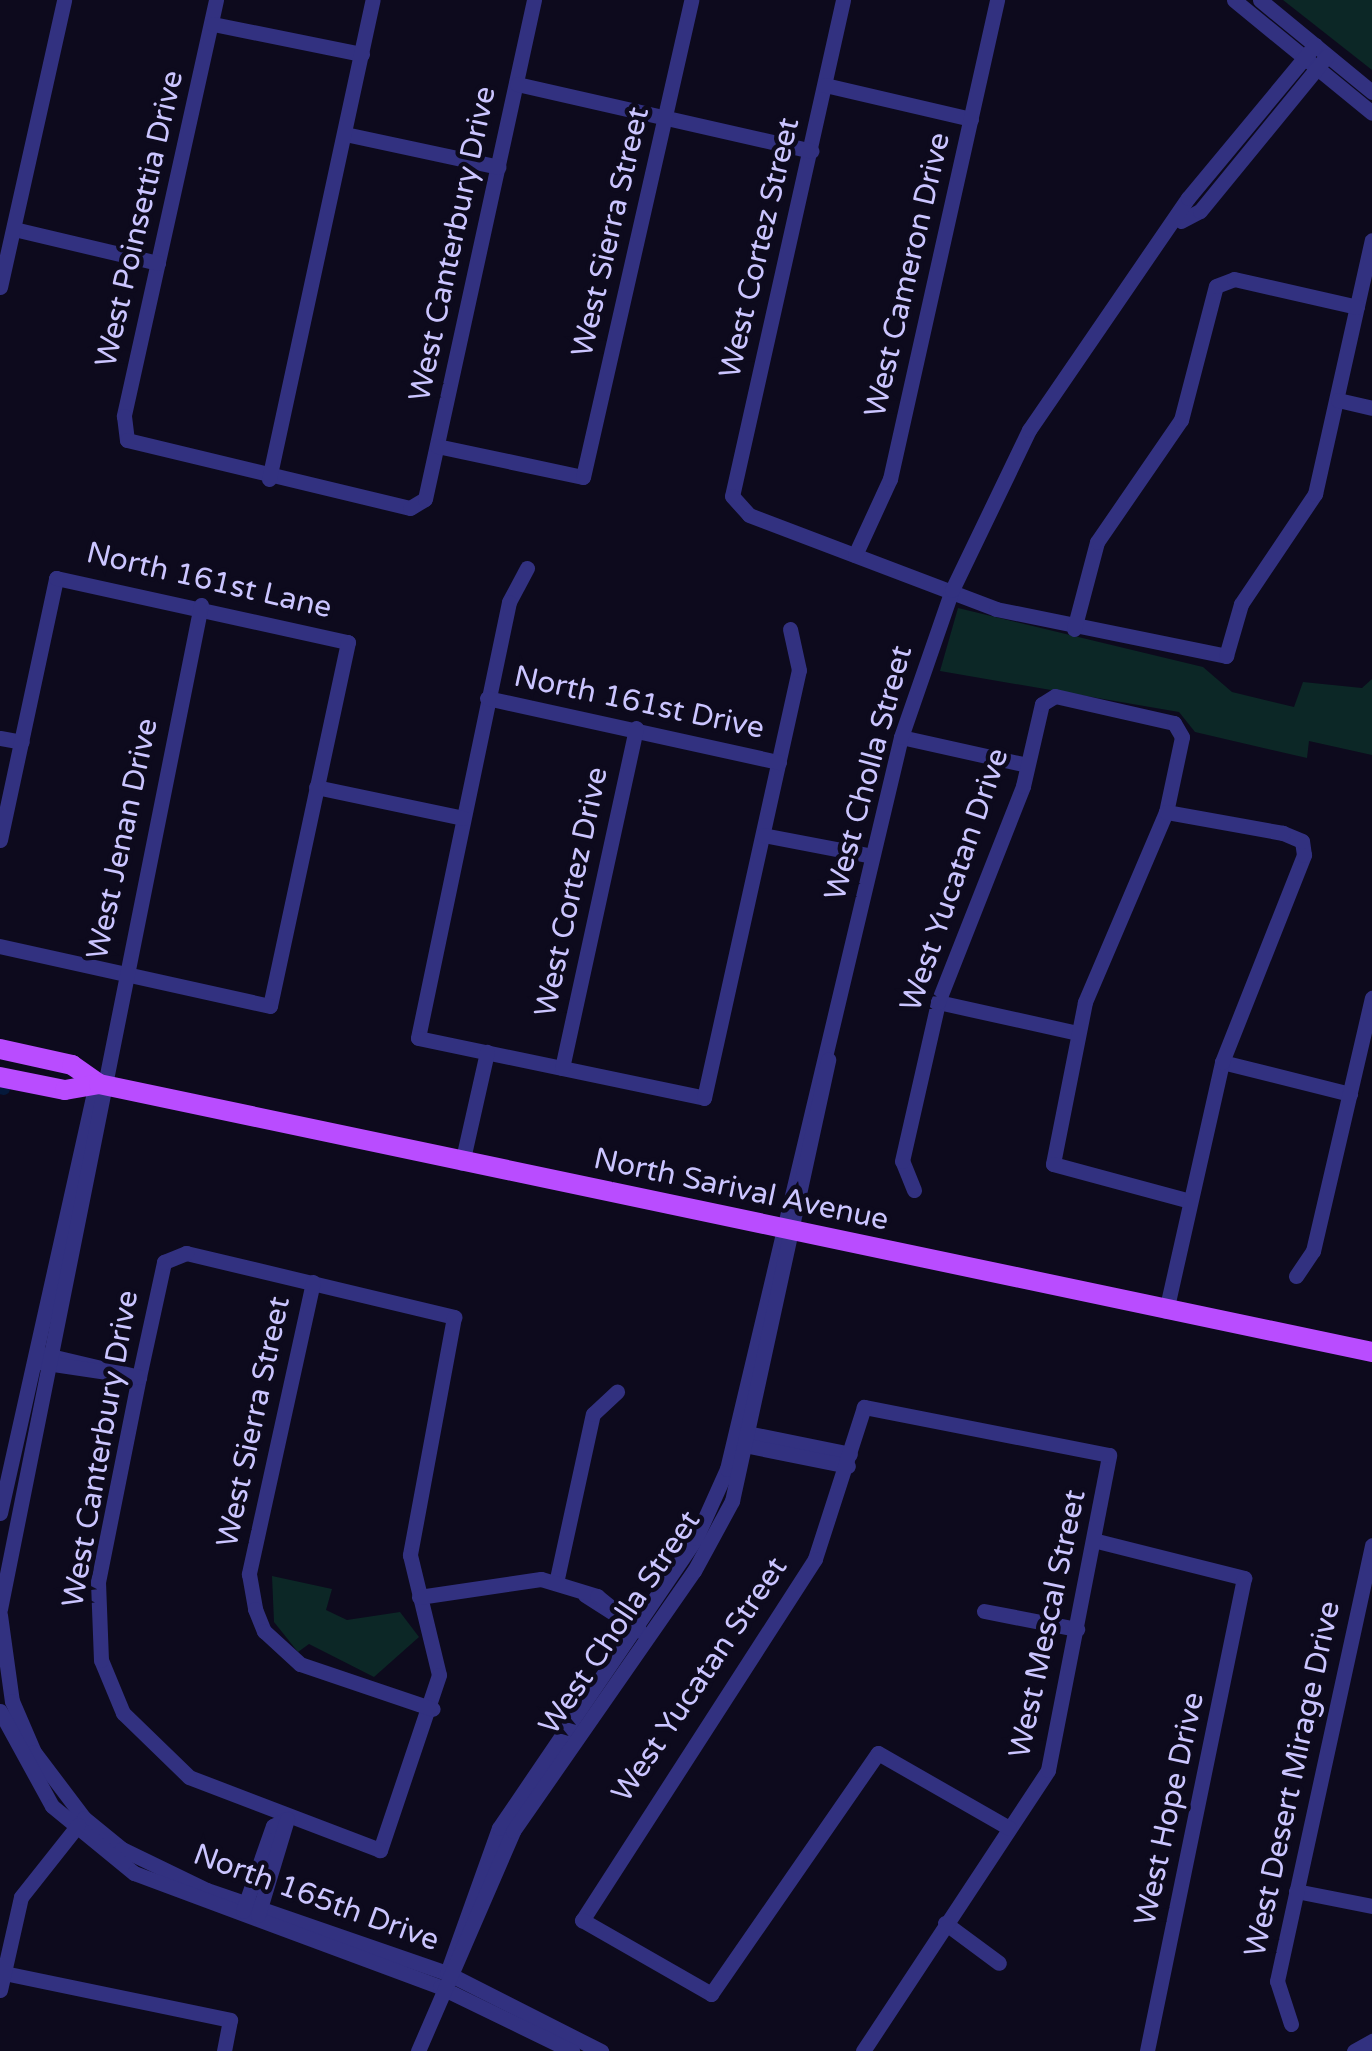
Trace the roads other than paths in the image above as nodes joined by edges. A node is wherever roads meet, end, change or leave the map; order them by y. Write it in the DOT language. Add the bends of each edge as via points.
graph roads {
  1 [pos="64,0"];
  2 [pos="216,0"];
  3 [pos="374,0"];
  4 [pos="534,0"];
  5 [pos="691,0"];
  6 [pos="844,0"];
  7 [pos="997,0"];
  8 [pos="1234,0"];
  9 [pos="1260,0"];
  10 [pos="213,24"];
  11 [pos="362,54"];
  12 [pos="1316,56"];
  13 [pos="517,84"];
  14 [pos="824,85"];
  15 [pos="1372,92"];
  16 [pos="1372,114"];
  17 [pos="665,118"];
  18 [pos="970,119"];
  19 [pos="345,134"];
  20 [pos="810,151"];
  21 [pos="499,167"];
  22 [pos="14,229"];
  23 [pos="1372,240"];
  24 [pos="158,263"];
  25 [pos="0,287"];
  26 [pos="1357,307"];
  27 [pos="1338,400"];
  28 [pos="1372,408"];
  29 [pos="437,446"];
  30 [pos="270,479"];
  31 [pos="855,555"];
  32 [pos="527,568"];
  33 [pos="952,590"];
  34 [pos="201,605"];
  35 [pos="790,629"];
  36 [pos="1074,629"];
  37 [pos="487,698"];
  38 [pos="636,728"];
  39 [pos="900,737"];
  40 [pos="0,738"];
  41 [pos="22,742"];
  42 [pos="779,762"];
  43 [pos="1027,766"];
  44 [pos="316,787"];
  45 [pos="1166,812"];
  46 [pos="464,818"];
  47 [pos="763,834"];
  48 [pos="0,840"];
  49 [pos="872,856"];
  50 [pos="0,946"];
  51 [pos="122,972"];
  52 [pos="1372,1000"];
  53 [pos="938,1002"];
  54 [pos="1078,1033"];
  55 [pos="0,1049"];
  56 [pos="486,1052"];
  57 [pos="1222,1062"];
  58 [pos="562,1068"];
  59 [pos="0,1077"];
  60 [pos="99,1084"];
  61 [pos="1350,1094"];
  62 [pos="462,1163"];
  63 [pos="914,1190"];
  64 [pos="1190,1201"];
  65 [pos="788,1231"];
  66 [pos="1296,1276"];
  67 [pos="313,1282"];
  68 [pos="1166,1311"];
  69 [pos="1372,1352"];
  70 [pos="43,1359"];
  71 [pos="138,1377"];
  72 [pos="616,1392"];
  73 [pos="864,1407"];
  74 [pos="743,1439"];
  75 [pos="849,1460"];
  76 [pos="0,1513"];
  77 [pos="1098,1541"];
  78 [pos="1372,1545"];
  79 [pos="556,1583"];
  80 [pos="420,1597"];
  81 [pos="984,1611"];
  82 [pos="0,1612"];
  83 [pos="1077,1629"];
  84 [pos="641,1632"];
  85 [pos="433,1709"];
  86 [pos="0,1711"];
  87 [pos="33,1764"];
  88 [pos="287,1819"];
  89 [pos="79,1824"];
  90 [pos="1009,1828"];
  91 [pos="1296,1891"];
  92 [pos="1372,1906"];
  93 [pos="251,1913"];
  94 [pos="945,1923"];
  95 [pos="999,1963"];
  96 [pos="4,1973"];
  97 [pos="444,1980"];
  98 [pos="0,1990"];
  99 [pos="1291,2024"];
  100 [pos="1372,2042"];
  101 [pos="224,2051"];
  102 [pos="418,2051"];
  103 [pos="572,2051"];
  104 [pos="601,2051"];
  105 [pos="863,2051"];
  106 [pos="1147,2051"];
  107 [pos="1354,2051"];
  1 -- 22 [label="street"];
  2 -- 10 [label="street, West Poinsettia Drive"];
  3 -- 11 [label="street"];
  4 -- 13 [label="street, West Canterbury Drive"];
  5 -- 17 [label="street, West Sierra Street"];
  6 -- 14 [label="street, West Cortez Street"];
  7 -- 18 [label="street, West Cameron Drive"];
  8 -- 12 [label="street"];
  9 -- 12 [label="street"];
  10 -- 11 [label="street"];
  10 -- 24 [label="street, West Poinsettia Drive"];
  11 -- 19 [label="street"];
  12 -- 15 [label="street"];
  12 -- 16 [label="street"];
  12 -- 33 [label="street, West Cholla Street" via="1200,211 1180,221 1029,430"];
  13 -- 17 [label="street"];
  13 -- 21 [label="street, West Canterbury Drive"];
  14 -- 18 [label="street"];
  14 -- 20 [label="street, West Cortez Street"];
  17 -- 20 [label="street"];
  17 -- 29 [label="street, West Sierra Street" via="583,477"];
  18 -- 31 [label="street, West Cameron Drive" via="890,479"];
  19 -- 21 [label="street"];
  19 -- 30 [label="street"];
  20 -- 31 [label="street, West Cortez Street" via="732,496 737,508"];
  21 -- 29 [label="street, West Canterbury Drive"];
  22 -- 24 [label="street"];
  22 -- 25 [label="street"];
  23 -- 26 [label="street"];
  24 -- 30 [label="street, West Poinsettia Drive" via="124,416 132,448"];
  26 -- 27 [label="street"];
  26 -- 36 [label="street" via="1224,281 1181,420 1097,542"];
  27 -- 28 [label="street"];
  27 -- 36 [label="street" via="1315,494 1240,604 1226,656"];
  29 -- 30 [label="street, West Canterbury Drive" via="425,499 410,508"];
  31 -- 33 [label="street"];
  32 -- 37 [label="street" via="509,602"];
  33 -- 36 [label="street"];
  33 -- 39 [label="street, West Cholla Street"];
  34 -- 41 [label="street, North 161st Lane" via="56,578"];
  34 -- 44 [label="street, North 161st Lane" via="348,642"];
  34 -- 51 [label="street, West Jenan Drive"];
  35 -- 42 [label="street" via="799,670"];
  37 -- 38 [label="street, North 161st Drive"];
  37 -- 46 [label="street"];
  38 -- 42 [label="street, North 161st Drive"];
  38 -- 58 [label="street, West Cortez Drive"];
  39 -- 43 [label="street"];
  39 -- 49 [label="street, West Cholla Street"];
  40 -- 41 [label="street"];
  41 -- 48 [label="street"];
  42 -- 47 [label="street"];
  43 -- 45 [label="street, West Yucatan Drive" via="1042,704 1055,696 1174,723 1182,737"];
  43 -- 53 [label="street, West Yucatan Drive"];
  44 -- 46 [label="street"];
  44 -- 51 [label="street" via="270,1006"];
  45 -- 54 [label="street"];
  45 -- 57 [label="street" via="1302,841"];
  46 -- 56 [label="street" via="418,1038"];
  47 -- 49 [label="street"];
  47 -- 58 [label="street" via="704,1098"];
  49 -- 65 [label="street, West Cholla Street"];
  50 -- 51 [label="street"];
  51 -- 60 [label="street, West Jenan Drive"];
  52 -- 61 [label="street"];
  53 -- 54 [label="street"];
  53 -- 63 [label="street, West Yucatan Drive" via="902,1161"];
  54 -- 64 [label="street" via="1053,1164"];
  55 -- 60 [label="main road, North Sarival Avenue" via="72,1065"];
  56 -- 58 [label="street"];
  56 -- 62 [label="street"];
  57 -- 61 [label="street"];
  57 -- 64 [label="street"];
  59 -- 60 [label="main road, North Sarival Avenue" via="65,1090"];
  60 -- 62 [label="main road, North Sarival Avenue"];
  60 -- 70 [label="street, West Jenan Drive"];
  61 -- 66 [label="street" via="1313,1250"];
  62 -- 65 [label="main road, North Sarival Avenue"];
  64 -- 68 [label="street"];
  65 -- 68 [label="main road, North Sarival Avenue"];
  65 -- 74 [label="street, West Cholla Street"];
  67 -- 71 [label="street, West Canterbury Drive" via="174,1255 164,1262"];
  67 -- 80 [label="street" via="454,1318 411,1534"];
  67 -- 85 [label="street, West Sierra Street" via="248,1574 264,1631 300,1664"];
  68 -- 69 [label="main road, North Sarival Avenue"];
  70 -- 71 [label="street"];
  70 -- 76 [label="street, West Jenan Drive"];
  70 -- 82 [label="street, West Jenan Drive"];
  71 -- 88 [label="street, West Canterbury Drive" via="95,1619 123,1713 189,1778"];
  72 -- 79 [label="street" via="594,1414"];
  73 -- 75 [label="street, West Yucatan Street"];
  73 -- 77 [label="street, West Mescal Street" via="1109,1455"];
  74 -- 75 [label="street"];
  74 -- 84 [label="street, West Cholla Street" via="707,1520"];
  75 -- 90 [label="street, West Yucatan Street" via="824,1543 768,1640 628,1836 582,1920 711,1994 878,1754"];
  77 -- 83 [label="street, West Mescal Street"];
  77 -- 106 [label="street, West Hope Drive" via="1244,1578"];
  78 -- 91 [label="street, West Desert Mirage Drive"];
  79 -- 80 [label="street" via="512,1578"];
  79 -- 84 [label="street"];
  80 -- 85 [label="street" via="439,1675"];
  81 -- 83 [label="street"];
  82 -- 87 [label="street, West Jenan Drive" via="12,1702"];
  83 -- 90 [label="street, West Mescal Street" via="1048,1770"];
  84 -- 97 [label="street, West Cholla Street" via="513,1831 462,1959"];
  85 -- 88 [label="street" via="380,1850"];
  86 -- 87 [label="street"];
  87 -- 89 [label="street, North 165th Drive"];
  88 -- 93 [label="street" via="274,1826"];
  89 -- 93 [label="street, North 165th Drive"];
  89 -- 93 [label="street, North 165th Drive" via="180,1894"];
  89 -- 96 [label="street" via="21,1897"];
  90 -- 94 [label="street, West Mescal Street"];
  91 -- 92 [label="street"];
  91 -- 99 [label="street, West Desert Mirage Drive" via="1277,1982"];
  93 -- 97 [label="street, North 165th Drive"];
  94 -- 95 [label="street"];
  94 -- 105 [label="street, West Mescal Street"];
  96 -- 98 [label="street"];
  96 -- 101 [label="street" via="230,2020"];
  97 -- 102 [label="street, West Cholla Street"];
  97 -- 103 [label="street, North 165th Drive"];
  97 -- 104 [label="street, North 165th Drive"];
  100 -- 107 [label="street"];
}
